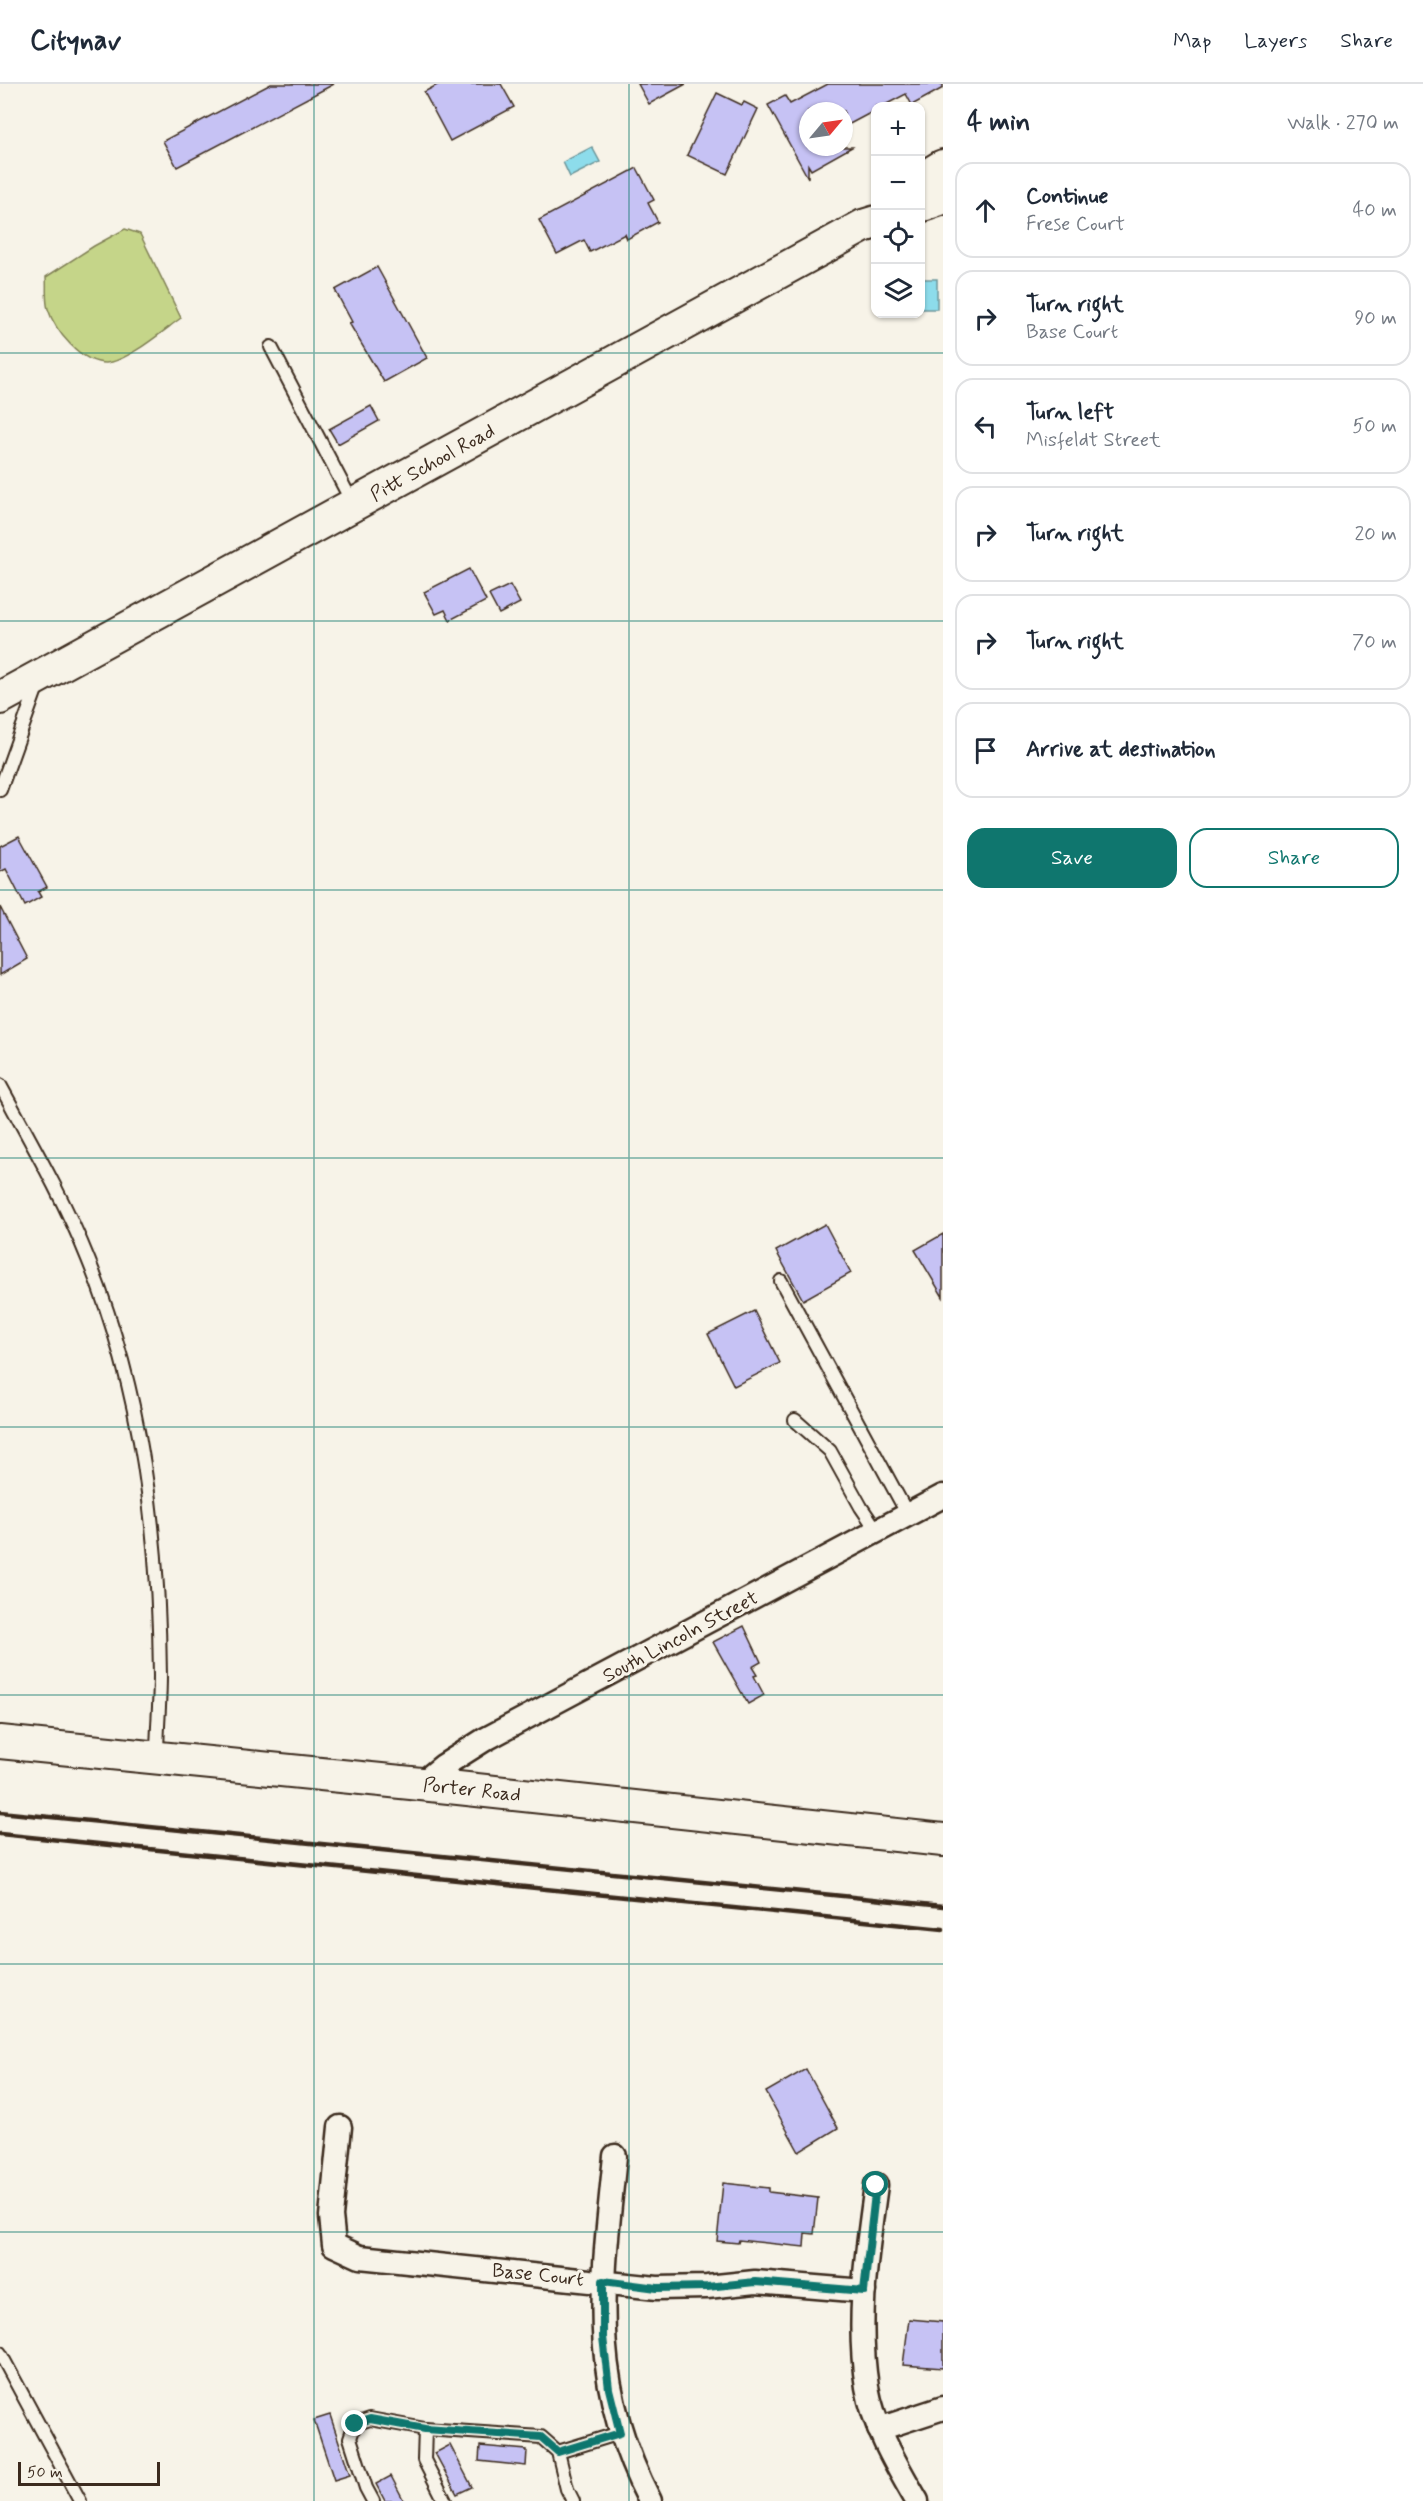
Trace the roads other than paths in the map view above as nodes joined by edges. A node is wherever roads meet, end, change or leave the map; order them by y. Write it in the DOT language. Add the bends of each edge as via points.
graph roads {
  1 [pos="943,166"];
  2 [pos="925,177"];
  3 [pos="943,198"];
  4 [pos="925,205"];
  5 [pos="871,220"];
  6 [pos="271,346"];
  7 [pos="353,505"];
  8 [pos="40,676"];
  9 [pos="0,698"];
  10 [pos="0,790"];
  11 [pos="0,1085"];
  12 [pos="781,1281"];
  13 [pos="795,1420"];
  14 [pos="943,1496"];
  15 [pos="908,1515"];
  16 [pos="878,1532"];
  17 [pos="0,1742"];
  18 [pos="157,1759"];
  19 [pos="421,1784"];
  20 [pos="943,1840"];
  21 [pos="340,2127"];
  22 [pos="615,2156"];
  23 [pos="876,2185"];
  24 [pos="603,2281"];
  25 [pos="864,2291"];
  26 [pos="0,2353"];
  27 [pos="943,2408"];
  28 [pos="879,2428"];
  29 [pos="425,2429"];
  30 [pos="620,2433"];
  31 [pos="558,2452"];
  32 [pos="80,2501"];
  33 [pos="373,2501"];
  34 [pos="445,2501"];
  35 [pos="573,2501"];
  36 [pos="650,2501"];
  37 [pos="917,2501"];
  1 -- 2 [label="street"];
  3 -- 4 [label="street"];
  5 -- 7 [label="street, Pitt School Road"];
  6 -- 7 [label="lane"];
  7 -- 8 [label="street, Pitt School Road"];
  8 -- 9 [label="street, Pitt School Road"];
  8 -- 10 [label="lane"];
  11 -- 18 [label="lane" via="88,1259 136,1412 155,1549 160,1677"];
  12 -- 15 [label="lane"];
  13 -- 16 [label="lane" via="830,1451"];
  14 -- 15 [label="street, South Lincoln Street"];
  15 -- 16 [label="street, South Lincoln Street"];
  16 -- 19 [label="street, South Lincoln Street" via="484,1740"];
  17 -- 18 [label="street, Porter Road"];
  18 -- 19 [label="street, Porter Road"];
  19 -- 20 [label="street, Porter Road"];
  21 -- 24 [label="street, Base Court" via="330,2216 334,2245 360,2257"];
  22 -- 24 [label="street"];
  23 -- 25 [label="street"];
  24 -- 25 [label="street, Base Court" via="657,2288 755,2282"];
  24 -- 30 [label="street" via="603,2337 609,2389"];
  25 -- 28 [label="street" via="861,2325 867,2389"];
  26 -- 32 [label="lane"];
  27 -- 28 [label="street"];
  28 -- 37 [label="street"];
  29 -- 31 [label="lane" via="541,2437"];
  29 -- 33 [label="lane" via="370,2419 355,2424 350,2438"];
  29 -- 34 [label="lane" via="424,2460"];
  30 -- 31 [label="lane"];
  30 -- 36 [label="street"];
  31 -- 35 [label="lane"];
}
